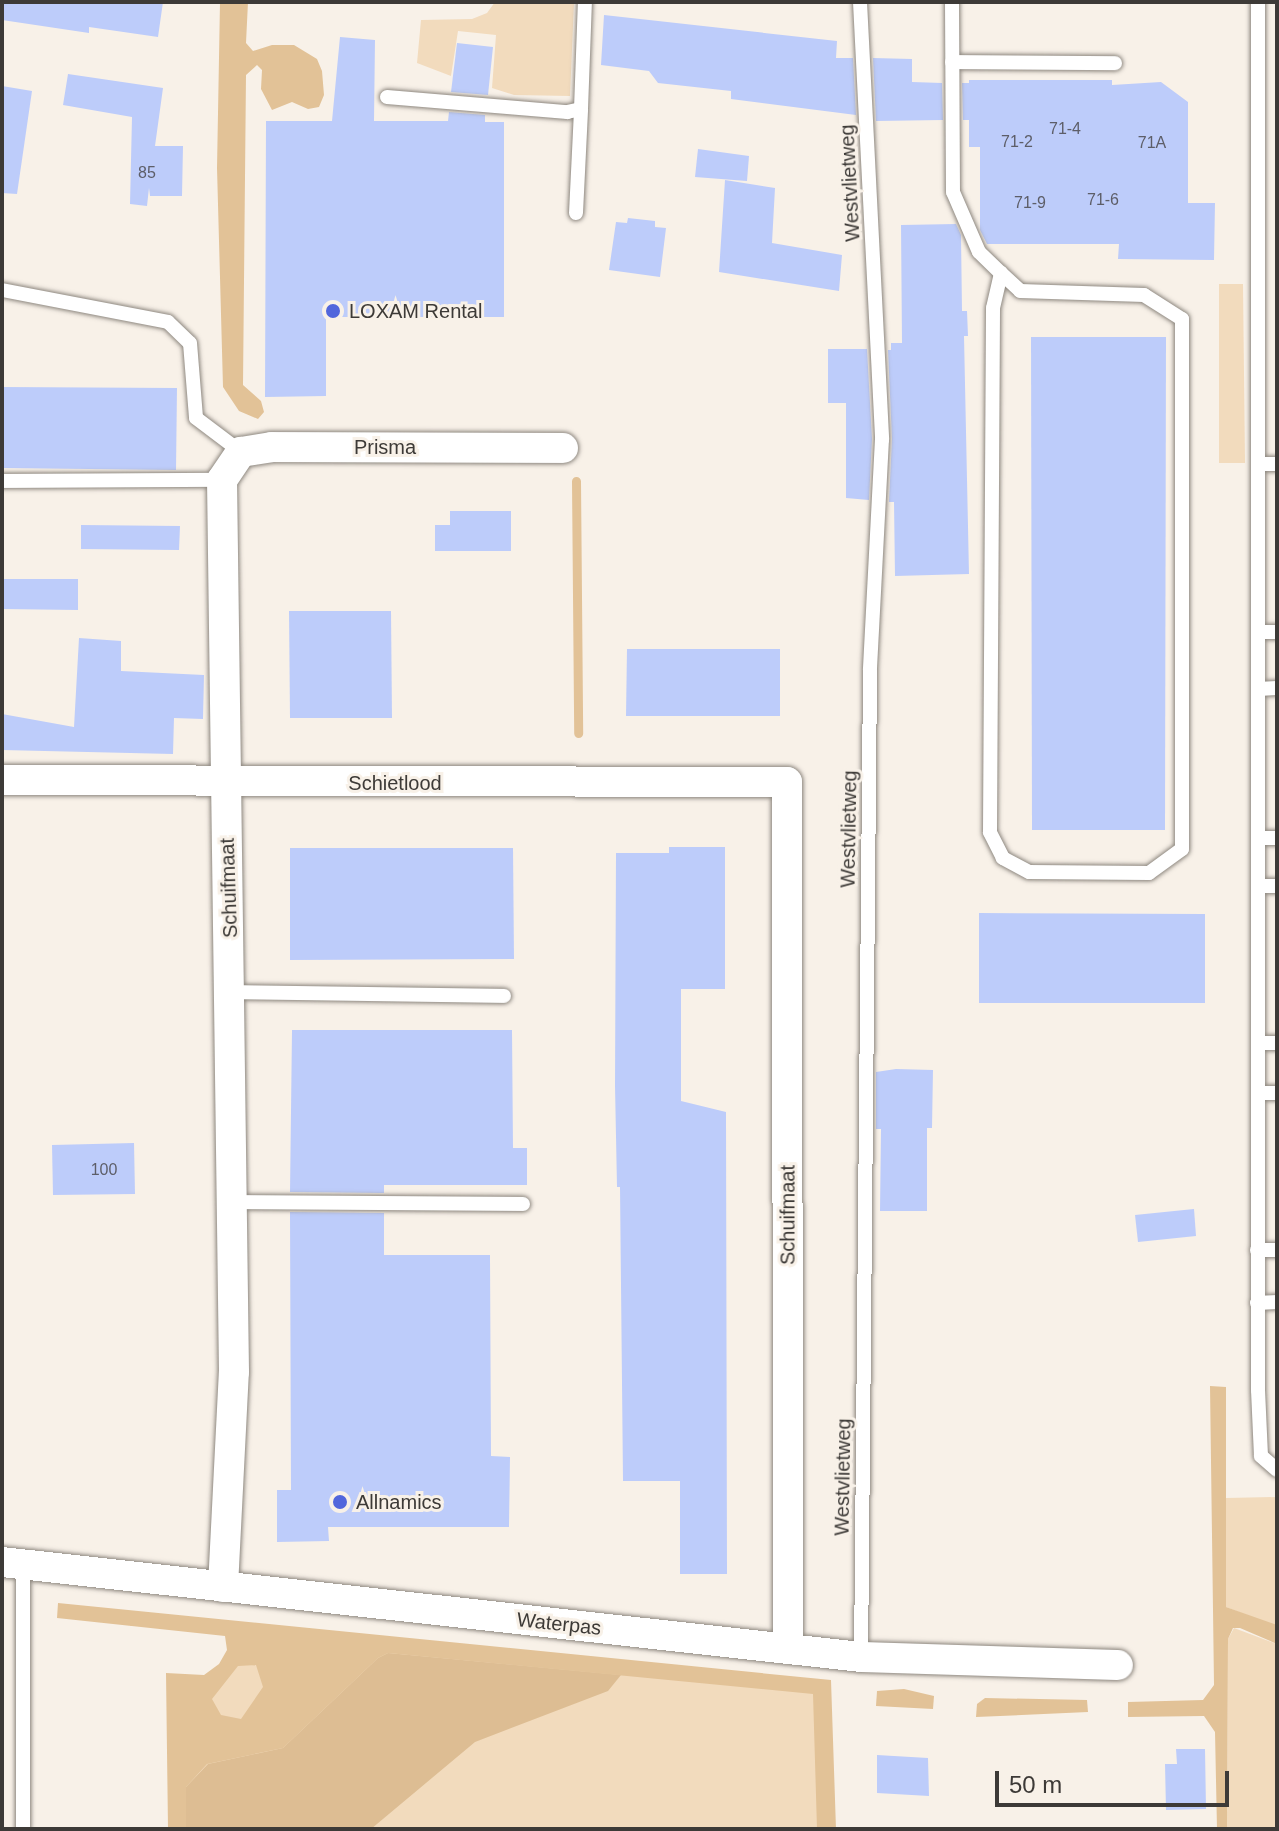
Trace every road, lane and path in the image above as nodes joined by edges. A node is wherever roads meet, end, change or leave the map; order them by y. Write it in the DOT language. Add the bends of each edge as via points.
graph roads {
  1 [pos="585,2"];
  2 [pos="860,2"];
  3 [pos="952,2"];
  4 [pos="1258,2"];
  5 [pos="952,62"];
  6 [pos="1115,63"];
  7 [pos="387,97"];
  8 [pos="581,109"];
  9 [pos="576,213"];
  10 [pos="1001,273"];
  11 [pos="2,290"];
  12 [pos="563,448"];
  13 [pos="241,452"];
  14 [pos="1259,464"];
  15 [pos="1277,464"];
  16 [pos="222,480"];
  17 [pos="2,481"];
  18 [pos="1258,632"];
  19 [pos="1277,632"];
  20 [pos="1277,688"];
  21 [pos="1258,689"];
  22 [pos="2,780"];
  23 [pos="787,782"];
  24 [pos="225,783"];
  25 [pos="1258,838"];
  26 [pos="1277,838"];
  27 [pos="1258,886"];
  28 [pos="1277,886"];
  29 [pos="232,992"];
  30 [pos="504,996"];
  31 [pos="1258,1043"];
  32 [pos="1277,1043"];
  33 [pos="1258,1093"];
  34 [pos="1277,1093"];
  35 [pos="233,1202"];
  36 [pos="523,1204"];
  37 [pos="1257,1250"];
  38 [pos="1277,1250"];
  39 [pos="1277,1302"];
  40 [pos="1257,1303"];
  41 [pos="1277,1470"];
  42 [pos="13,1564"];
  43 [pos="223,1587"];
  44 [pos="788,1649"];
  45 [pos="861,1657"];
  46 [pos="1118,1665"];
  47 [pos="23,1829"];
  1 -- 8 [label="lane"];
  2 -- 45 [label="lane, Westvlietweg" via="882,439 870,670"];
  3 -- 5 [label="lane"];
  4 -- 14 [label="lane"];
  5 -- 6 [label="lane"];
  5 -- 10 [label="lane" via="953,192 979,252"];
  7 -- 8 [label="lane"];
  8 -- 9 [label="lane"];
  10 -- 10 [label="lane" via="1020,291 1144,295 1182,319 1182,849 1149,873 1029,872 1003,858 990,832 993,308"];
  11 -- 13 [label="lane" via="168,322 190,343 196,418"];
  12 -- 13 [label="street, Prisma" via="272,447"];
  13 -- 16 [label="street"];
  14 -- 15 [label="lane"];
  14 -- 18 [label="lane"];
  16 -- 17 [label="lane"];
  16 -- 24 [label="street"];
  18 -- 19 [label="lane"];
  18 -- 21 [label="lane"];
  20 -- 21 [label="lane"];
  21 -- 25 [label="lane"];
  22 -- 24 [label="street, Schietlood"];
  23 -- 24 [label="street, Schietlood"];
  23 -- 44 [label="street, Schuifmaat"];
  24 -- 29 [label="street, Schuifmaat"];
  25 -- 26 [label="lane"];
  25 -- 27 [label="lane"];
  27 -- 28 [label="lane"];
  27 -- 31 [label="lane"];
  29 -- 30 [label="lane"];
  29 -- 35 [label="street, Schuifmaat"];
  31 -- 32 [label="lane"];
  31 -- 33 [label="lane"];
  33 -- 34 [label="lane"];
  33 -- 37 [label="lane"];
  35 -- 36 [label="lane"];
  35 -- 43 [label="street, Schuifmaat" via="234,1372"];
  37 -- 38 [label="lane"];
  37 -- 40 [label="lane"];
  39 -- 40 [label="lane"];
  40 -- 41 [label="lane" via="1261,1456"];
  42 -- 43 [label="street, Waterpas"];
  42 -- 47 [label="lane"];
  43 -- 44 [label="street, Waterpas"];
  44 -- 45 [label="street, Waterpas"];
  45 -- 46 [label="street, Waterpas"];
}
